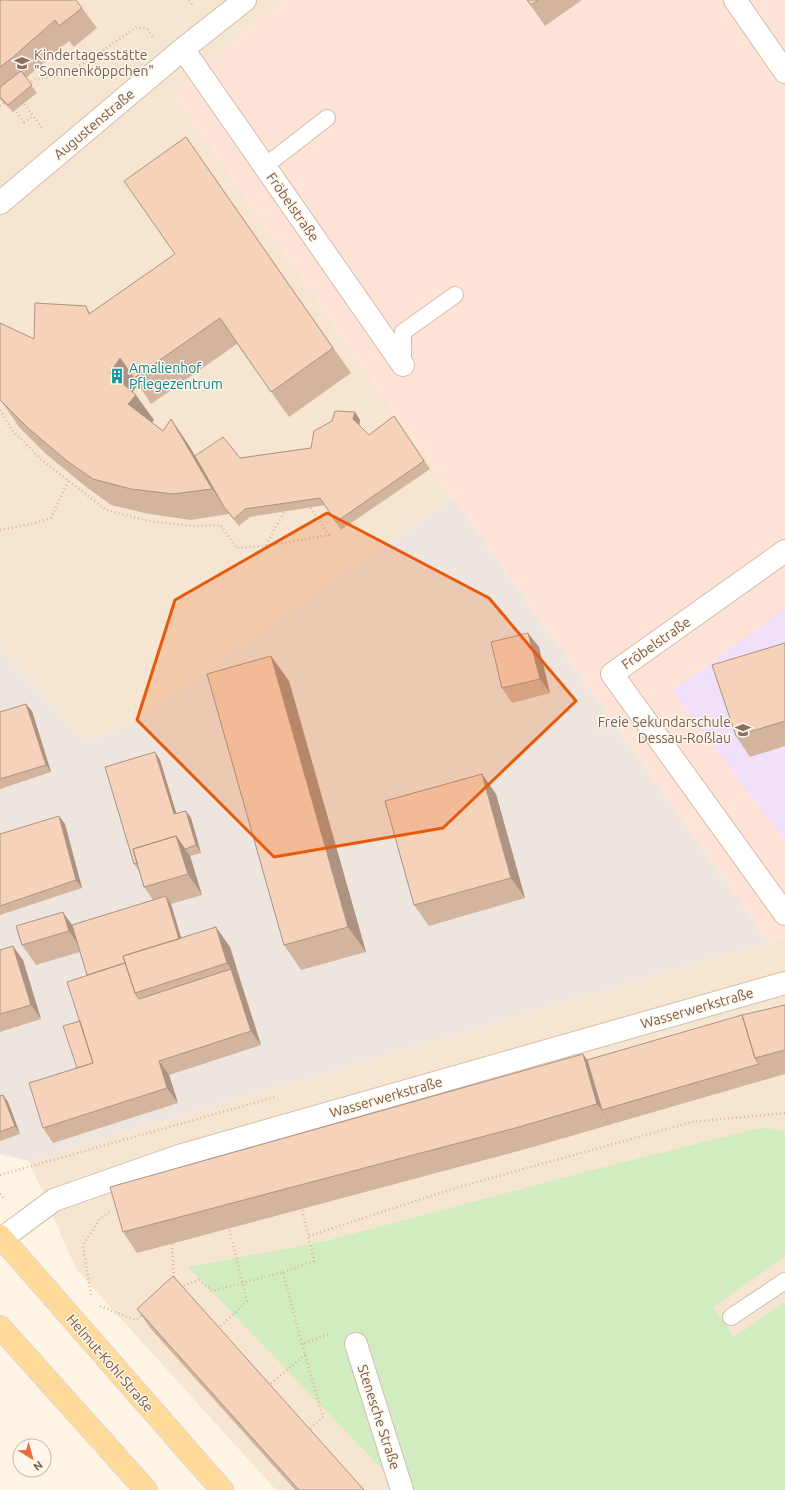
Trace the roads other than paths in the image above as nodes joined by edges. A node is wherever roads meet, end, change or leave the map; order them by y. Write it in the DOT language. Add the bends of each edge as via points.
graph roads {
  1 [pos="244,0"];
  2 [pos="735,0"];
  3 [pos="176,55"];
  4 [pos="785,72"];
  5 [pos="327,118"];
  6 [pos="265,166"];
  7 [pos="0,203"];
  8 [pos="455,295"];
  9 [pos="403,365"];
  10 [pos="785,551"];
  11 [pos="785,914"];
  12 [pos="785,983"];
  13 [pos="1,1238"];
  14 [pos="785,1281"];
  15 [pos="730,1317"];
  16 [pos="0,1327"];
  17 [pos="356,1344"];
  18 [pos="146,1490"];
  19 [pos="222,1490"];
  20 [pos="402,1490"];
  1 -- 3 [label="street, Augustenstraße"];
  2 -- 4 [label="street"];
  3 -- 6 [label="street, Fröbelstraße"];
  3 -- 7 [label="street, Augustenstraße"];
  5 -- 6 [label="lane"];
  6 -- 9 [label="street, Fröbelstraße"];
  8 -- 9 [label="lane" via="403,332"];
  10 -- 11 [label="street, Fröbelstraße" via="612,674"];
  12 -- 13 [label="street, Wasserwerkstraße" via="182,1155 54,1200"];
  13 -- 19 [label="main road, Helmut-Kohl-Straße"];
  14 -- 15 [label="lane"];
  16 -- 18 [label="main road"];
  17 -- 20 [label="street, Stenesche Straße"];
}
